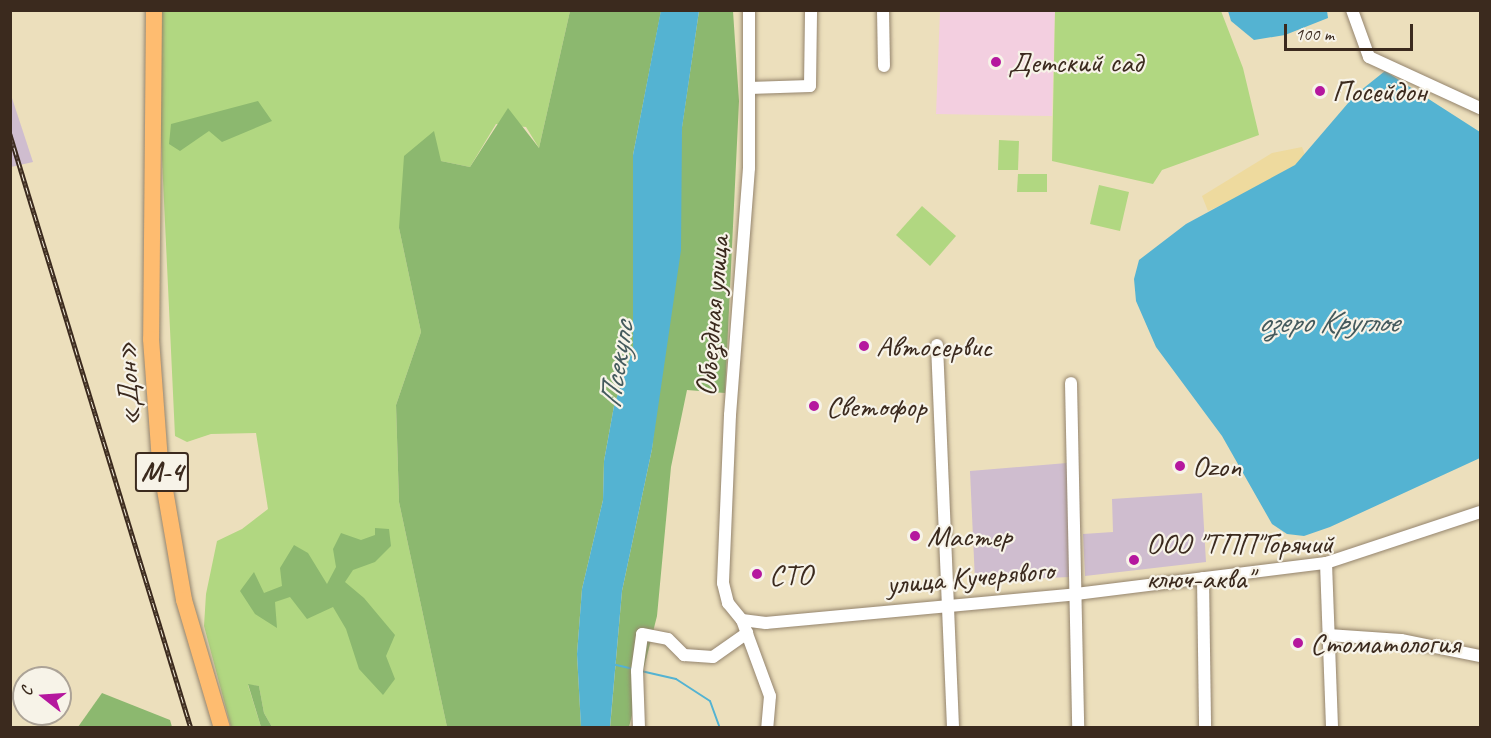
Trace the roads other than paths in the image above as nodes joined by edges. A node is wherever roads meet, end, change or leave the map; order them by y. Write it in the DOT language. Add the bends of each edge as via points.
graph roads {
  1 [pos="145,10"];
  2 [pos="154,10"];
  3 [pos="749,10"];
  4 [pos="811,10"];
  5 [pos="883,10"];
  6 [pos="1352,10"];
  7 [pos="884,66"];
  8 [pos="749,88"];
  9 [pos="1480,108"];
  10 [pos="152,209"];
  11 [pos="937,345"];
  12 [pos="1071,383"];
  13 [pos="1480,512"];
  14 [pos="1326,563"];
  15 [pos="1203,578"];
  16 [pos="1076,594"];
  17 [pos="949,603"];
  18 [pos="742,620"];
  19 [pos="747,633"];
  20 [pos="1328,635"];
  21 [pos="1480,656"];
  22 [pos="222,728"];
  23 [pos="639,728"];
  24 [pos="767,728"];
  25 [pos="952,728"];
  26 [pos="1078,728"];
  27 [pos="1205,728"];
  28 [pos="1332,728"];
  1 -- 10 [label="highway, «Дон» / М-4"];
  2 -- 10 [label="highway, «Дон» / М-4"];
  3 -- 8 [label="street, Объездная улица"];
  4 -- 8 [label="street" via="810,86"];
  5 -- 7 [label="street"];
  6 -- 9 [label="street" via="1369,57"];
  8 -- 18 [label="street, Объездная улица" via="749,168 730,415 723,583 728,603"];
  10 -- 22 [label="highway, «Дон» / М-4" via="151,339 160,461 184,600"];
  11 -- 17 [label="street"];
  12 -- 16 [label="street"];
  13 -- 14 [label="street, улица Кучерявого"];
  14 -- 15 [label="street, улица Кучерявого"];
  14 -- 20 [label="street"];
  15 -- 16 [label="street, улица Кучерявого"];
  15 -- 27 [label="street"];
  16 -- 17 [label="street, улица Кучерявого"];
  16 -- 26 [label="street"];
  17 -- 18 [label="street, улица Кучерявого" via="766,623"];
  17 -- 25 [label="street"];
  18 -- 19 [label="street, Объездная улица"];
  19 -- 23 [label="street" via="713,657 684,655 668,639 642,634 637,671"];
  19 -- 24 [label="street, Объездная улица" via="770,696"];
  20 -- 21 [label="street" via="1401,640"];
  20 -- 28 [label="street"];
}
